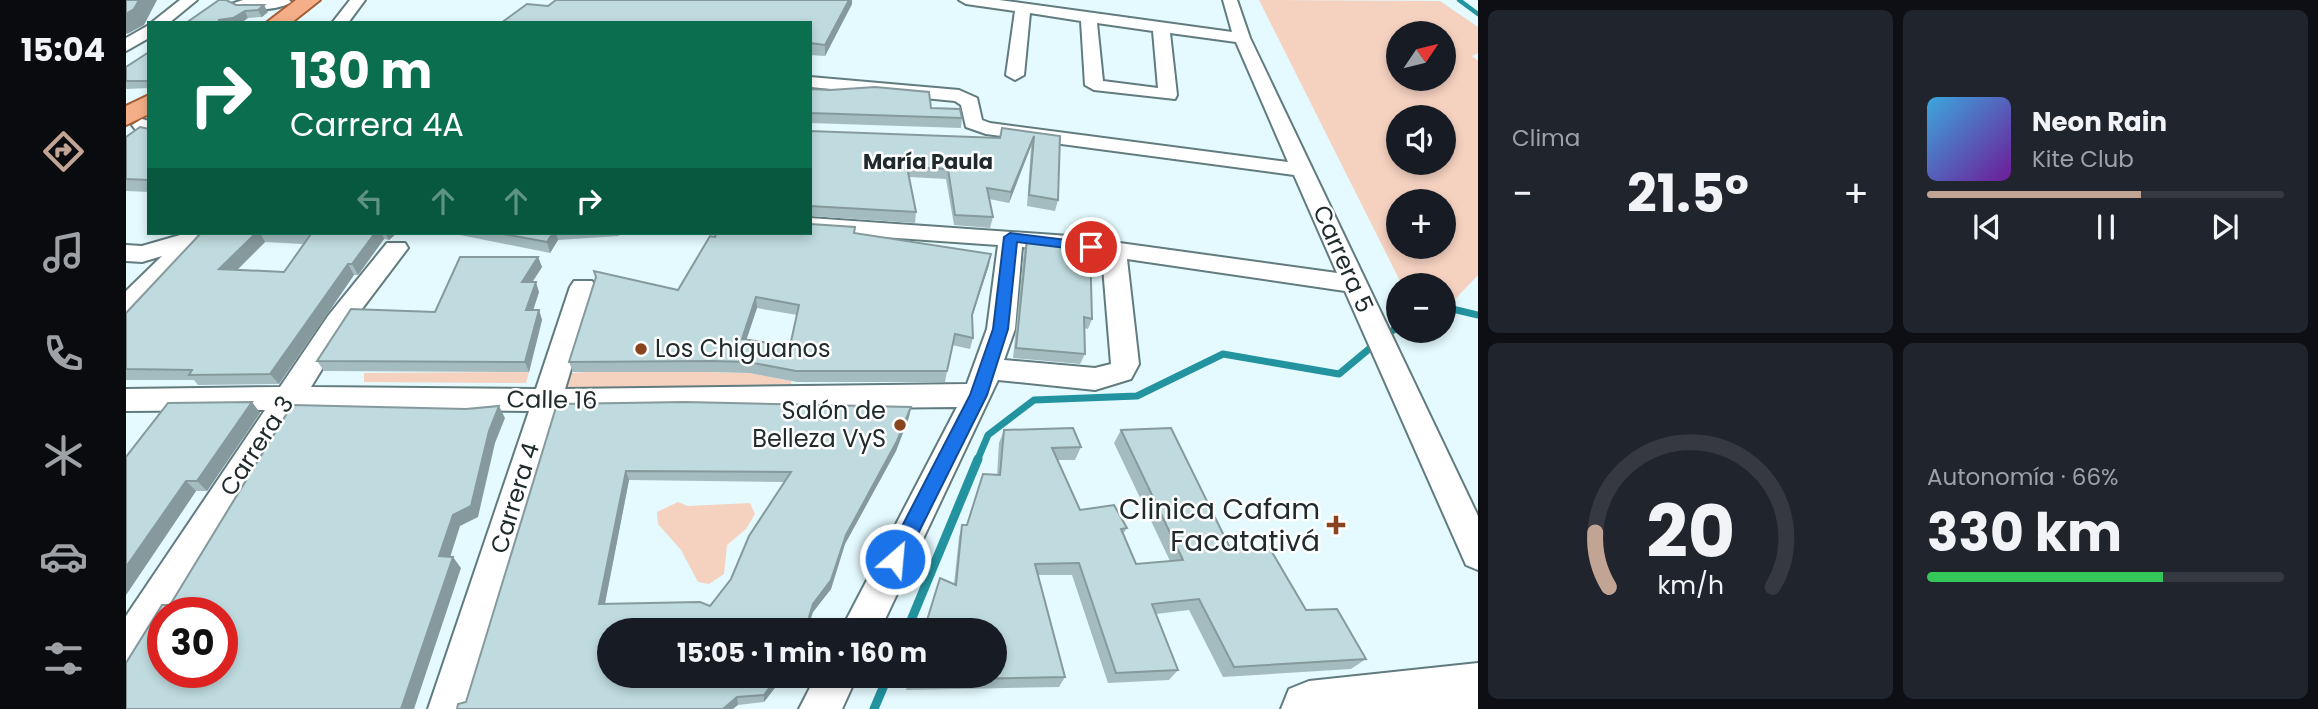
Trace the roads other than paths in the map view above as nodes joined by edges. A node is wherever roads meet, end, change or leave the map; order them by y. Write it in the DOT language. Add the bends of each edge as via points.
graph roads {
  1 [pos="190,0"];
  2 [pos="358,0"];
  3 [pos="966,0"];
  4 [pos="1230,0"];
  5 [pos="284,1"];
  6 [pos="236,5"];
  7 [pos="318,7"];
  8 [pos="1023,8"];
  9 [pos="1089,16"];
  10 [pos="162,21"];
  11 [pos="261,21"];
  12 [pos="282,21"];
  13 [pos="342,21"];
  14 [pos="1161,26"];
  15 [pos="147,31"];
  16 [pos="1233,36"];
  17 [pos="126,46"];
  18 [pos="1015,75"];
  19 [pos="812,82"];
  20 [pos="1271,101"];
  21 [pos="1303,170"];
  22 [pos="812,225"];
  23 [pos="159,235"];
  24 [pos="194,237"];
  25 [pos="1010,237"];
  26 [pos="396,248"];
  27 [pos="1114,251"];
  28 [pos="131,259"];
  29 [pos="1354,284"];
  30 [pos="583,287"];
  31 [pos="126,306"];
  32 [pos="983,382"];
  33 [pos="288,398"];
  34 [pos="126,400"];
  35 [pos="545,400"];
  36 [pos="1478,554"];
  37 [pos="866,618"];
  38 [pos="126,650"];
  39 [pos="831,688"];
  40 [pos="1478,691"];
  41 [pos="449,709"];
  42 [pos="820,709"];
  43 [pos="1310,709"];
  1 -- 10 [label="street"];
  2 -- 13 [label="street"];
  3 -- 8 [label="street"];
  4 -- 16 [label="street, Carrera 5"];
  5 -- 6 [label="street"];
  5 -- 11 [label="street"];
  7 -- 12 [label="main road"];
  8 -- 9 [label="street"];
  8 -- 18 [label="street"];
  9 -- 14 [label="street"];
  9 -- 14 [label="street" via="1094,85 1168,94"];
  14 -- 16 [label="street"];
  15 -- 17 [label="street"];
  16 -- 20 [label="street, Carrera 5"];
  16 -- 20 [label="street" via="1243,86"];
  19 -- 21 [label="street" via="959,96 970,103 973,123 986,128"];
  20 -- 21 [label="street, Carrera 5"];
  21 -- 29 [label="street, Carrera 5"];
  22 -- 25 [label="street"];
  23 -- 28 [label="street"];
  24 -- 28 [label="street"];
  24 -- 31 [label="street"];
  25 -- 27 [label="street"];
  25 -- 32 [label="street" via="1000,329"];
  26 -- 33 [label="street, Carrera 3" via="337,323"];
  27 -- 29 [label="street"];
  27 -- 32 [label="street, Calle 16" via="1125,364 1121,372 1095,379"];
  29 -- 36 [label="street, Carrera 5"];
  30 -- 35 [label="street, Carrera 4"];
  32 -- 35 [label="street, Calle 16"];
  32 -- 37 [label="street"];
  33 -- 34 [label="street, Calle 16"];
  33 -- 35 [label="street, Calle 16"];
  33 -- 38 [label="street, Carrera 3"];
  35 -- 41 [label="street, Carrera 4"];
  39 -- 42 [label="street"];
  40 -- 43 [label="main road"];
}
